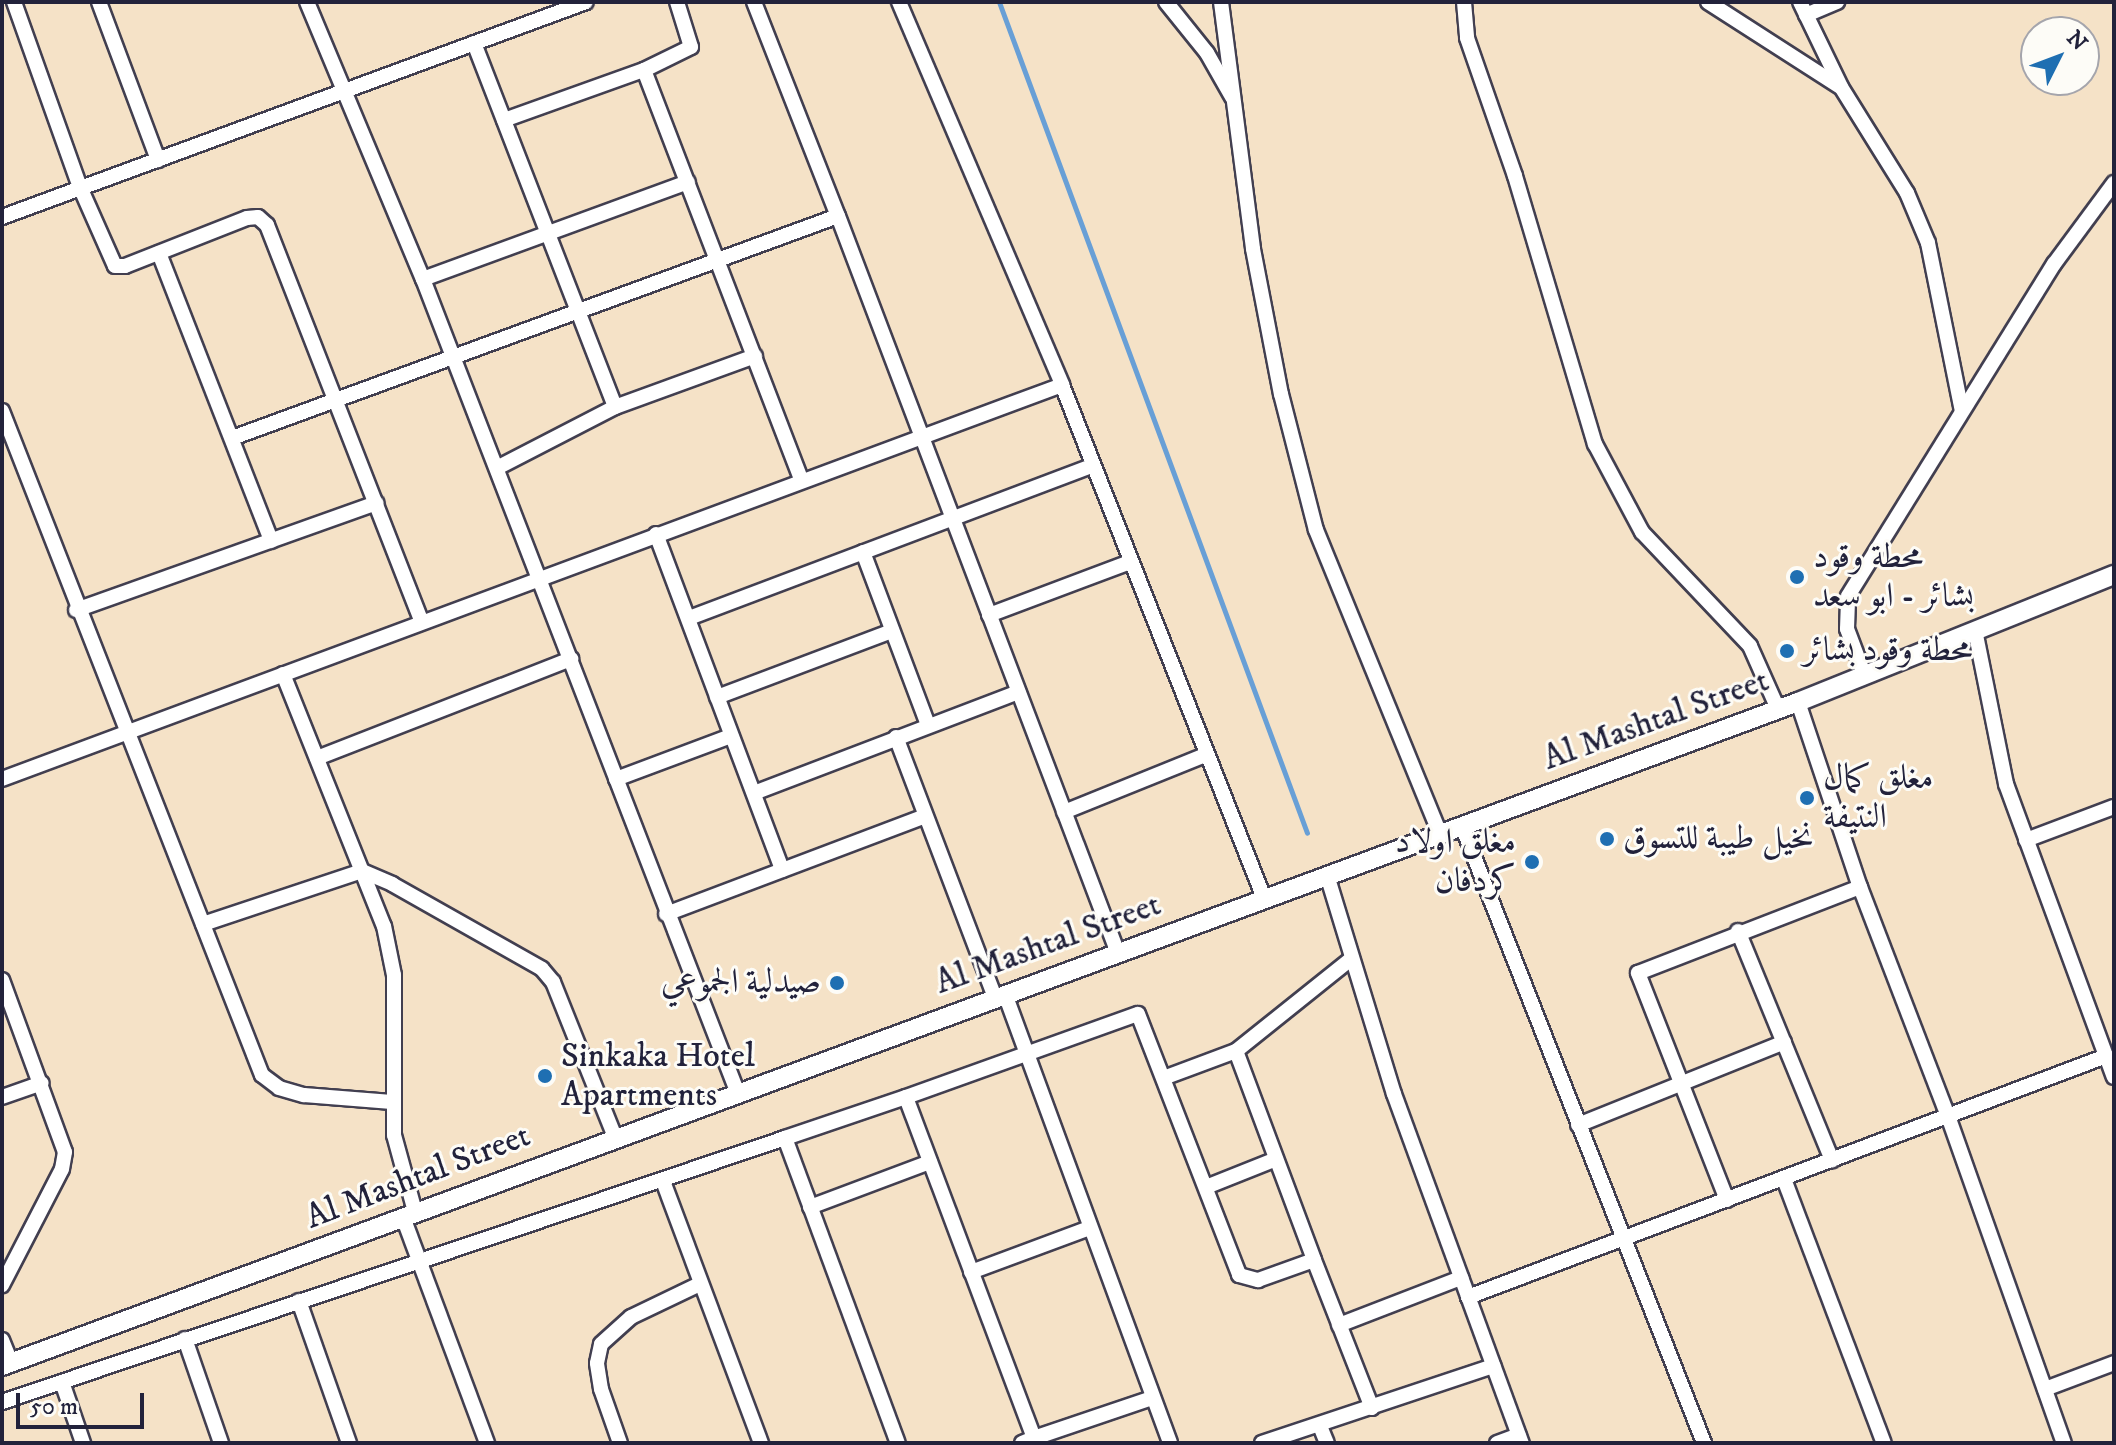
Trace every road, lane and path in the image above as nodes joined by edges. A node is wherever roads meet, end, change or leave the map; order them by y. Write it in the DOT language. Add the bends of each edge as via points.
graph roads {
  1 [pos="14,2"];
  2 [pos="99,2"];
  3 [pos="307,2"];
  4 [pos="586,2"];
  5 [pos="677,2"];
  6 [pos="754,2"];
  7 [pos="899,2"];
  8 [pos="1166,2"];
  9 [pos="1221,2"];
  10 [pos="1464,2"];
  11 [pos="1708,2"];
  12 [pos="1837,2"];
  13 [pos="570,5"];
  14 [pos="1803,8"];
  15 [pos="474,43"];
  16 [pos="644,70"];
  17 [pos="1841,87"];
  18 [pos="342,92"];
  19 [pos="1237,105"];
  20 [pos="504,120"];
  21 [pos="158,160"];
  22 [pos="688,182"];
  23 [pos="2114,183"];
  24 [pos="80,187"];
  25 [pos="838,216"];
  26 [pos="2,217"];
  27 [pos="550,234"];
  28 [pos="159,253"];
  29 [pos="719,261"];
  30 [pos="423,279"];
  31 [pos="580,310"];
  32 [pos="453,355"];
  33 [pos="755,356"];
  34 [pos="1062,385"];
  35 [pos="337,399"];
  36 [pos="615,407"];
  37 [pos="2,411"];
  38 [pos="1962,411"];
  39 [pos="919,436"];
  40 [pos="232,438"];
  41 [pos="1092,466"];
  42 [pos="497,468"];
  43 [pos="801,480"];
  44 [pos="377,503"];
  45 [pos="951,519"];
  46 [pos="656,534"];
  47 [pos="271,541"];
  48 [pos="863,552"];
  49 [pos="1130,562"];
  50 [pos="2114,575"];
  51 [pos="539,576"];
  52 [pos="76,610"];
  53 [pos="989,615"];
  54 [pos="689,618"];
  55 [pos="421,621"];
  56 [pos="1975,630"];
  57 [pos="892,631"];
  58 [pos="571,659"];
  59 [pos="283,674"];
  60 [pos="1864,674"];
  61 [pos="1018,692"];
  62 [pos="717,697"];
  63 [pos="1798,702"];
  64 [pos="1778,709"];
  65 [pos="928,725"];
  66 [pos="124,731"];
  67 [pos="731,736"];
  68 [pos="896,737"];
  69 [pos="1205,755"];
  70 [pos="317,758"];
  71 [pos="2,779"];
  72 [pos="616,779"];
  73 [pos="754,793"];
  74 [pos="2114,807"];
  75 [pos="1064,812"];
  76 [pos="925,816"];
  77 [pos="1462,826"];
  78 [pos="1440,834"];
  79 [pos="2026,840"];
  80 [pos="782,870"];
  81 [pos="362,871"];
  82 [pos="1327,875"];
  83 [pos="1860,887"];
  84 [pos="1264,898"];
  85 [pos="666,914"];
  86 [pos="203,924"];
  87 [pos="1738,931"];
  88 [pos="1118,953"];
  89 [pos="1351,959"];
  90 [pos="3,986"];
  91 [pos="1000,996"];
  92 [pos="1784,1042"];
  93 [pos="1236,1051"];
  94 [pos="1026,1054"];
  95 [pos="2106,1056"];
  96 [pos="1166,1077"];
  97 [pos="2114,1077"];
  98 [pos="42,1083"];
  99 [pos="1681,1084"];
  100 [pos="737,1091"];
  101 [pos="2,1097"];
  102 [pos="906,1097"];
  103 [pos="392,1102"];
  104 [pos="1948,1116"];
  105 [pos="1578,1125"];
  106 [pos="615,1137"];
  107 [pos="785,1138"];
  108 [pos="1276,1159"];
  109 [pos="1832,1160"];
  110 [pos="930,1162"];
  111 [pos="1784,1179"];
  112 [pos="663,1181"];
  113 [pos="1206,1187"];
  114 [pos="1727,1200"];
  115 [pos="810,1207"];
  116 [pos="409,1214"];
  117 [pos="1089,1228"];
  118 [pos="1622,1240"];
  119 [pos="1314,1260"];
  120 [pos="421,1262"];
  121 [pos="971,1272"];
  122 [pos="1461,1278"];
  123 [pos="700,1284"];
  124 [pos="2,1285"];
  125 [pos="1468,1297"];
  126 [pos="299,1301"];
  127 [pos="1339,1325"];
  128 [pos="185,1339"];
  129 [pos="2,1340"];
  130 [pos="2114,1363"];
  131 [pos="7,1364"];
  132 [pos="1494,1366"];
  133 [pos="62,1382"];
  134 [pos="2045,1389"];
  135 [pos="1152,1398"];
  136 [pos="2,1402"];
  137 [pos="1372,1408"];
  138 [pos="1320,1426"];
  139 [pos="1520,1439"];
  140 [pos="1028,1441"];
  141 [pos="83,1443"];
  142 [pos="221,1443"];
  143 [pos="349,1443"];
  144 [pos="487,1443"];
  145 [pos="620,1443"];
  146 [pos="761,1443"];
  147 [pos="898,1443"];
  148 [pos="1170,1443"];
  149 [pos="1262,1443"];
  150 [pos="1327,1443"];
  151 [pos="1497,1443"];
  152 [pos="1704,1443"];
  153 [pos="1884,1443"];
  154 [pos="2064,1443"];
  1 -- 24 [label="street"];
  2 -- 21 [label="street"];
  3 -- 18 [label="street"];
  4 -- 13 [label="street"];
  5 -- 16 [label="street" via="691,47"];
  6 -- 25 [label="street"];
  7 -- 34 [label="street"];
  8 -- 19 [label="street" via="1207,53"];
  9 -- 19 [label="street"];
  10 -- 64 [label="street" via="1467,38 1515,176 1595,444 1642,532 1750,646"];
  11 -- 17 [label="street"];
  12 -- 14 [label="street"];
  13 -- 15 [label="street"];
  14 -- 17 [label="street"];
  15 -- 18 [label="street"];
  15 -- 20 [label="street"];
  16 -- 20 [label="street"];
  16 -- 22 [label="street"];
  17 -- 38 [label="street" via="1907,193 1928,243"];
  18 -- 21 [label="street"];
  18 -- 30 [label="street"];
  19 -- 78 [label="street" via="1253,249 1281,394 1316,530"];
  20 -- 27 [label="street"];
  21 -- 24 [label="street"];
  22 -- 27 [label="street"];
  22 -- 29 [label="street"];
  23 -- 38 [label="street" via="2054,264"];
  24 -- 26 [label="street"];
  24 -- 28 [label="street" via="115,266"];
  25 -- 29 [label="street"];
  25 -- 39 [label="street"];
  27 -- 30 [label="street"];
  27 -- 31 [label="street"];
  28 -- 35 [label="street" via="258,217 267,225"];
  28 -- 40 [label="street"];
  29 -- 31 [label="street"];
  29 -- 33 [label="street"];
  30 -- 32 [label="street"];
  31 -- 32 [label="street"];
  31 -- 36 [label="street"];
  32 -- 35 [label="street"];
  32 -- 42 [label="street"];
  33 -- 36 [label="street"];
  33 -- 43 [label="street"];
  34 -- 39 [label="street"];
  34 -- 41 [label="street"];
  35 -- 40 [label="street"];
  35 -- 44 [label="street"];
  36 -- 42 [label="street"];
  37 -- 52 [label="street"];
  38 -- 60 [label="street" via="1848,596 1847,629"];
  39 -- 43 [label="street"];
  39 -- 45 [label="street"];
  40 -- 47 [label="street"];
  41 -- 45 [label="street"];
  41 -- 49 [label="street"];
  42 -- 51 [label="street"];
  43 -- 46 [label="street"];
  44 -- 47 [label="street"];
  44 -- 55 [label="street"];
  45 -- 48 [label="street"];
  45 -- 53 [label="street"];
  46 -- 51 [label="street"];
  46 -- 54 [label="street"];
  47 -- 52 [label="street"];
  48 -- 54 [label="street"];
  48 -- 57 [label="street"];
  49 -- 53 [label="street"];
  49 -- 69 [label="street"];
  50 -- 56 [label="street, Al Mashtal Street"];
  51 -- 55 [label="street"];
  51 -- 58 [label="street"];
  52 -- 66 [label="street"];
  53 -- 61 [label="street"];
  54 -- 62 [label="street"];
  55 -- 59 [label="street"];
  56 -- 60 [label="street, Al Mashtal Street"];
  56 -- 79 [label="street" via="2006,784"];
  57 -- 62 [label="street"];
  57 -- 65 [label="street"];
  58 -- 70 [label="street"];
  58 -- 72 [label="street"];
  59 -- 66 [label="street"];
  59 -- 70 [label="street"];
  60 -- 63 [label="street, Al Mashtal Street"];
  61 -- 65 [label="street"];
  61 -- 75 [label="street"];
  62 -- 67 [label="street"];
  63 -- 64 [label="street, Al Mashtal Street"];
  63 -- 83 [label="street"];
  64 -- 77 [label="street, Al Mashtal Street"];
  65 -- 68 [label="street"];
  66 -- 71 [label="street"];
  66 -- 86 [label="street"];
  67 -- 72 [label="street"];
  67 -- 73 [label="street"];
  68 -- 73 [label="street"];
  68 -- 76 [label="street"];
  69 -- 75 [label="street"];
  69 -- 84 [label="street"];
  70 -- 81 [label="street"];
  72 -- 85 [label="street"];
  73 -- 80 [label="street"];
  74 -- 79 [label="street"];
  75 -- 88 [label="street"];
  76 -- 80 [label="street"];
  76 -- 91 [label="street"];
  77 -- 78 [label="street, Al Mashtal Street"];
  77 -- 105 [label="street"];
  78 -- 82 [label="street, Al Mashtal Street"];
  79 -- 95 [label="street"];
  80 -- 85 [label="street"];
  81 -- 86 [label="street"];
  81 -- 103 [label="street" via="384,926 394,975"];
  81 -- 106 [label="street" via="542,969 553,982"];
  82 -- 84 [label="street, Al Mashtal Street"];
  82 -- 89 [label="street"];
  83 -- 87 [label="street"];
  83 -- 104 [label="street"];
  84 -- 88 [label="street, Al Mashtal Street"];
  85 -- 100 [label="street"];
  86 -- 103 [label="street" via="262,1075 279,1088 304,1095"];
  87 -- 92 [label="street"];
  87 -- 99 [label="street" via="1638,973"];
  88 -- 91 [label="street, Al Mashtal Street"];
  89 -- 93 [label="street"];
  89 -- 122 [label="street"];
  90 -- 98 [label="street"];
  91 -- 94 [label="street"];
  91 -- 100 [label="street, Al Mashtal Street"];
  92 -- 99 [label="street"];
  92 -- 109 [label="street"];
  93 -- 96 [label="street"];
  93 -- 108 [label="street"];
  94 -- 96 [label="street" via="1138,1014"];
  94 -- 102 [label="street"];
  94 -- 117 [label="street"];
  95 -- 97 [label="street"];
  95 -- 104 [label="street"];
  96 -- 113 [label="street"];
  98 -- 101 [label="street"];
  98 -- 124 [label="street" via="62,1135 62,1169"];
  99 -- 105 [label="street"];
  99 -- 114 [label="street"];
  100 -- 106 [label="street, Al Mashtal Street"];
  102 -- 107 [label="street"];
  102 -- 110 [label="street"];
  103 -- 116 [label="street"];
  104 -- 109 [label="street"];
  104 -- 134 [label="street"];
  105 -- 118 [label="street"];
  106 -- 116 [label="street, Al Mashtal Street"];
  107 -- 112 [label="street"];
  107 -- 115 [label="street"];
  108 -- 113 [label="street"];
  108 -- 119 [label="street"];
  109 -- 111 [label="street"];
  110 -- 115 [label="street"];
  110 -- 121 [label="street"];
  111 -- 114 [label="street"];
  111 -- 153 [label="street"];
  112 -- 120 [label="street"];
  112 -- 123 [label="street"];
  113 -- 119 [label="street" via="1239,1275 1258,1280"];
  114 -- 118 [label="street"];
  115 -- 147 [label="street"];
  116 -- 120 [label="street"];
  116 -- 131 [label="street, Al Mashtal Street"];
  117 -- 121 [label="street"];
  117 -- 135 [label="street"];
  118 -- 125 [label="street"];
  118 -- 152 [label="street"];
  119 -- 127 [label="street"];
  120 -- 126 [label="street"];
  120 -- 144 [label="street"];
  121 -- 140 [label="street"];
  122 -- 125 [label="street"];
  122 -- 127 [label="street"];
  123 -- 145 [label="street" via="631,1317 601,1344 601,1389"];
  123 -- 146 [label="street"];
  125 -- 132 [label="street"];
  126 -- 128 [label="street"];
  126 -- 143 [label="street"];
  127 -- 137 [label="street"];
  128 -- 133 [label="street"];
  128 -- 142 [label="street"];
  129 -- 131 [label="street"];
  130 -- 134 [label="street"];
  132 -- 137 [label="street"];
  132 -- 139 [label="street"];
  133 -- 136 [label="street"];
  133 -- 141 [label="street"];
  134 -- 154 [label="street"];
  135 -- 140 [label="street"];
  135 -- 148 [label="street"];
  137 -- 138 [label="street"];
  138 -- 149 [label="street"];
  138 -- 150 [label="street"];
  139 -- 151 [label="street"];
}
